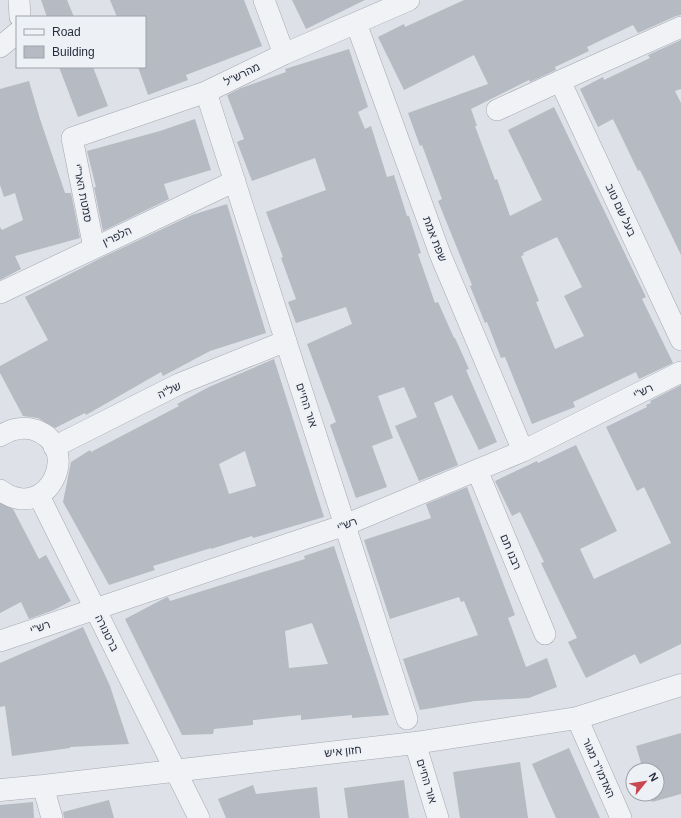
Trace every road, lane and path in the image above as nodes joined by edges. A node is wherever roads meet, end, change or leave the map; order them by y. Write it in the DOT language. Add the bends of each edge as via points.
graph roads {
  1 [pos="19,0"];
  2 [pos="264,0"];
  3 [pos="409,0"];
  4 [pos="20,16"];
  5 [pos="356,23"];
  6 [pos="681,27"];
  7 [pos="16,34"];
  8 [pos="0,47"];
  9 [pos="284,54"];
  10 [pos="560,81"];
  11 [pos="206,92"];
  12 [pos="497,110"];
  13 [pos="72,138"];
  14 [pos="235,181"];
  15 [pos="94,248"];
  16 [pos="0,293"];
  17 [pos="681,340"];
  18 [pos="286,341"];
  19 [pos="681,372"];
  20 [pos="3,428"];
  21 [pos="54,447"];
  22 [pos="523,451"];
  23 [pos="477,470"];
  24 [pos="0,490"];
  25 [pos="38,496"];
  26 [pos="345,525"];
  27 [pos="95,609"];
  28 [pos="545,634"];
  29 [pos="0,641"];
  30 [pos="681,685"];
  31 [pos="577,718"];
  32 [pos="407,719"];
  33 [pos="415,743"];
  34 [pos="175,770"];
  35 [pos="43,786"];
  36 [pos="0,790"];
  37 [pos="52,818"];
  38 [pos="199,818"];
  39 [pos="438,818"];
  40 [pos="621,818"];
  1 -- 4 [label="street"];
  2 -- 9 [label="street"];
  3 -- 5 [label="street, מהרש\"ל"];
  5 -- 9 [label="street, מהרש\"ל"];
  5 -- 22 [label="street, שפת אמת" via="440,254"];
  6 -- 10 [label="street"];
  7 -- 8 [label="street"];
  9 -- 11 [label="street, מהרש\"ל"];
  10 -- 12 [label="street"];
  10 -- 17 [label="street, בעל שם טוב"];
  11 -- 13 [label="street, מהרש\"ל"];
  11 -- 14 [label="street, אור החיים"];
  13 -- 15 [label="street, סמטת האר\"י"];
  14 -- 15 [label="street, הלפרין"];
  14 -- 18 [label="street, אור החיים"];
  15 -- 16 [label="street, הלפרין"];
  18 -- 21 [label="street, של\"ה" via="179,384"];
  18 -- 26 [label="street, אור החיים"];
  19 -- 22 [label="street, רש\"י"];
  20 -- 21 [label="street" via="29,428 48,438"];
  21 -- 25 [label="street" via="58,469 48,489"];
  22 -- 23 [label="street, רש\"י"];
  23 -- 26 [label="street, רש\"י"];
  23 -- 28 [label="street, רבנו תם"];
  24 -- 25 [label="street" via="17,499"];
  25 -- 27 [label="street, ברטנורה"];
  26 -- 27 [label="street, רש\"י"];
  26 -- 32 [label="street, אור החיים"];
  27 -- 29 [label="street, רש\"י"];
  27 -- 34 [label="street, ברטנורה"];
  30 -- 31 [label="street, חזון איש"];
  31 -- 33 [label="street, חזון איש"];
  31 -- 40 [label="street, האדמו\"ר מגור"];
  33 -- 34 [label="street, חזון איש"];
  33 -- 39 [label="street, אור החיים"];
  34 -- 35 [label="street, חזון איש"];
  34 -- 38 [label="street"];
  35 -- 36 [label="street, חזון איש"];
  35 -- 37 [label="street"];
}
